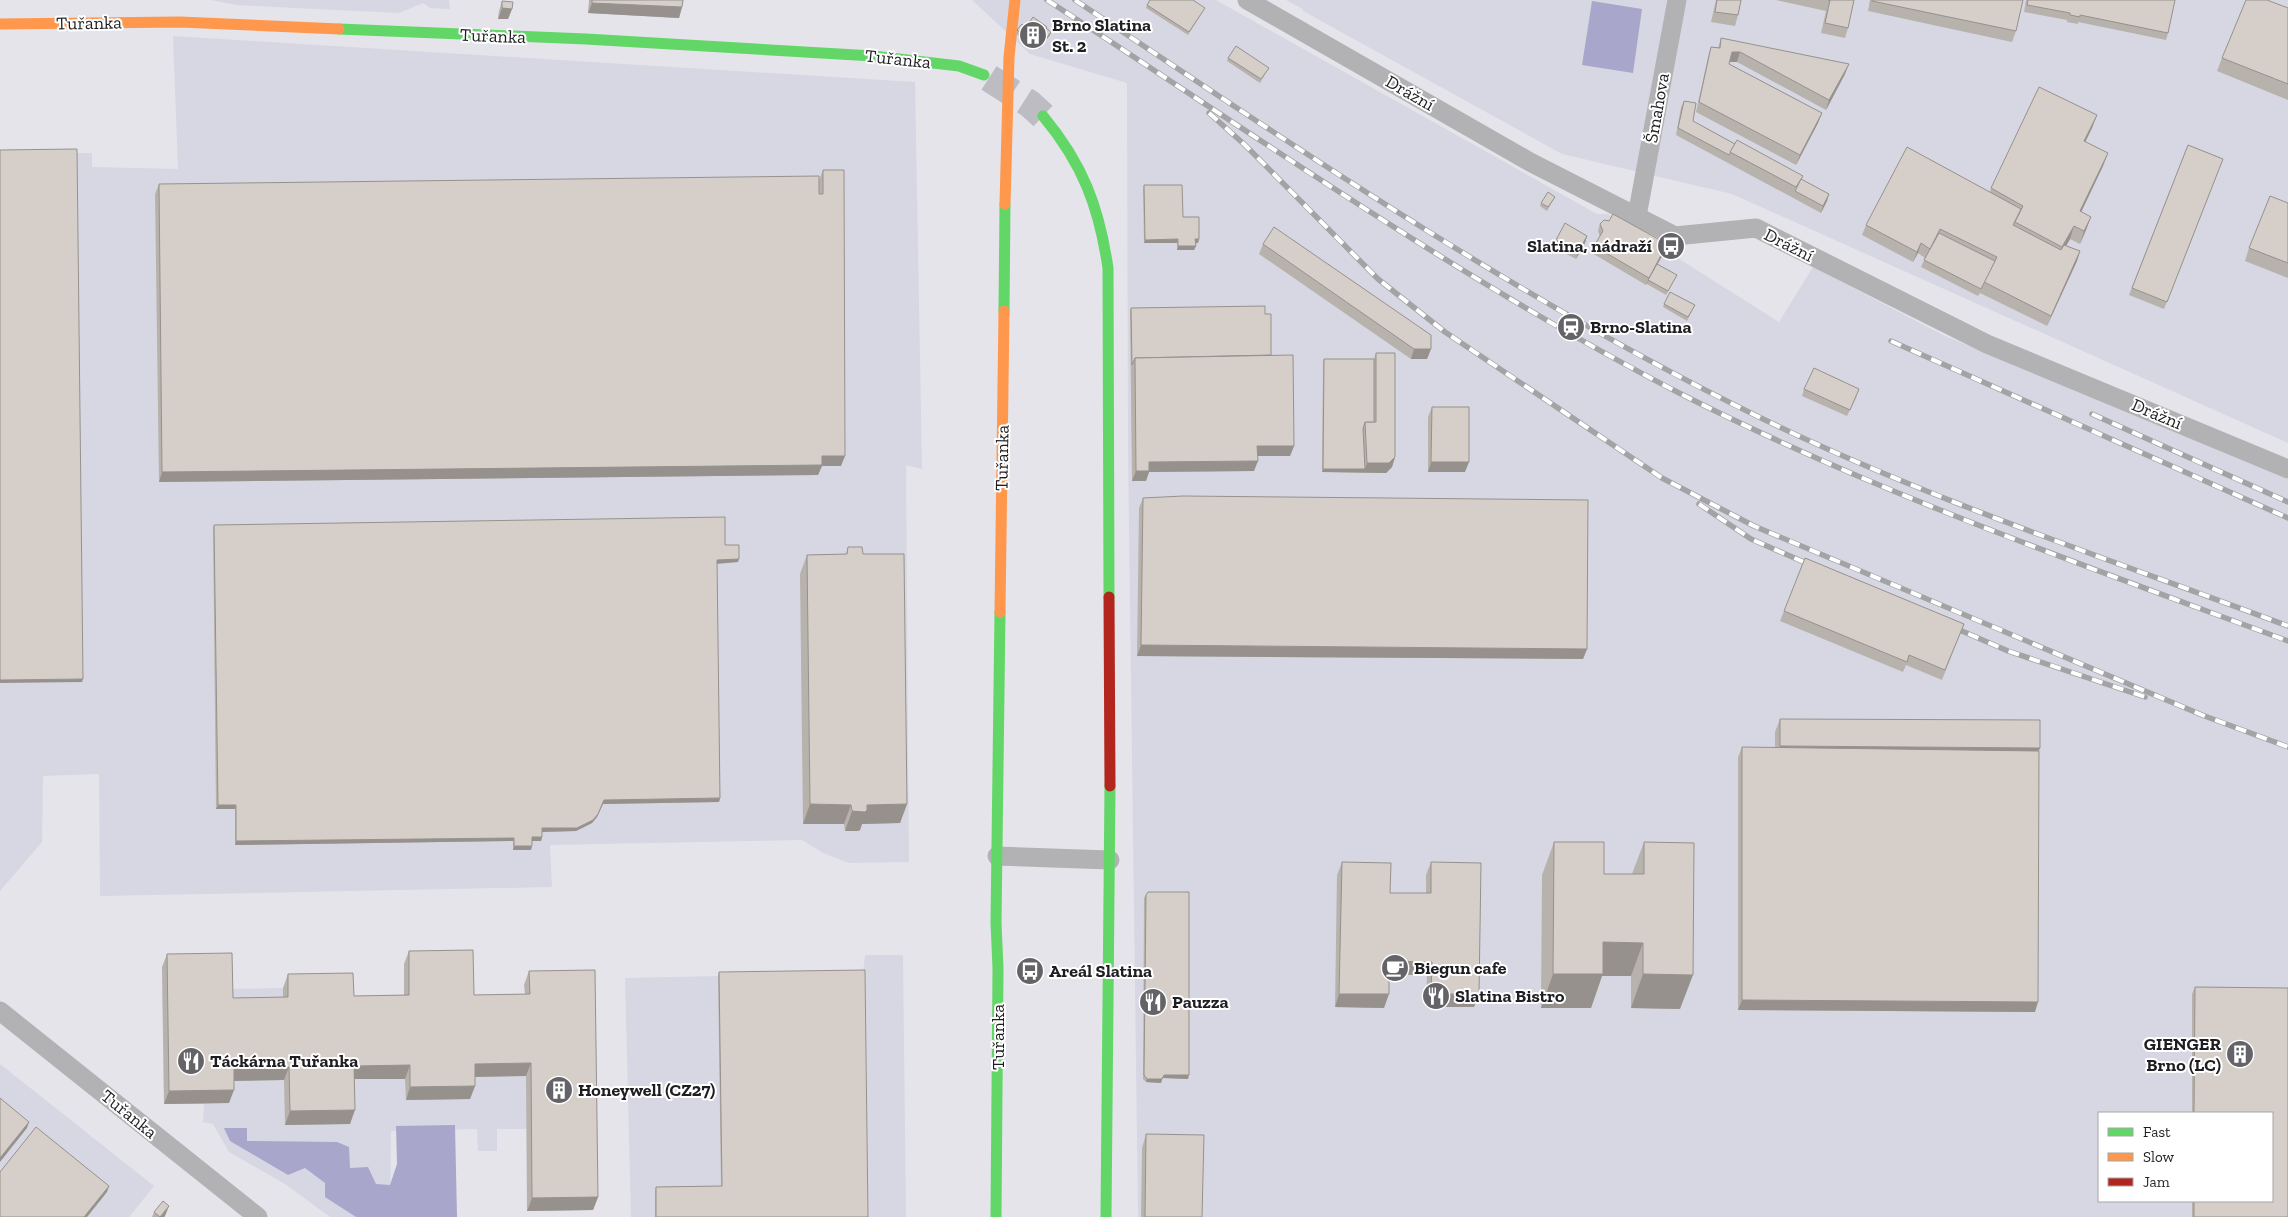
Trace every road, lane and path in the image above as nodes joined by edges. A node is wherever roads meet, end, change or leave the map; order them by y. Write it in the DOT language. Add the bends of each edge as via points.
graph roads {
  1 [pos="1016,0"];
  2 [pos="1248,0"];
  3 [pos="1677,0"];
  4 [pos="0,24"];
  5 [pos="984,76"];
  6 [pos="1043,116"];
  7 [pos="1637,216"];
  8 [pos="2288,469"];
  9 [pos="997,856"];
  10 [pos="1110,860"];
  11 [pos="0,1011"];
  12 [pos="258,1217"];
  13 [pos="996,1217"];
  14 [pos="1106,1217"];
  1 -- 9 [label="street, Tuřanka, bridge" via="1009,57 1005,204"];
  2 -- 7 [label="street, Drážní" via="1530,162"];
  3 -- 7 [label="street, Šmahova"];
  4 -- 5 [label="street, Tuřanka" via="180,22 586,39 881,56 959,66"];
  6 -- 10 [label="street" via="1075,157 1092,191 1104,230 1108,268"];
  7 -- 8 [label="street, Drážní" via="1675,236 1756,228 1987,344"];
  9 -- 10 [label="street"];
  9 -- 13 [label="street, Tuřanka"];
  10 -- 14 [label="street"];
  11 -- 12 [label="street, Tuřanka"];
}
